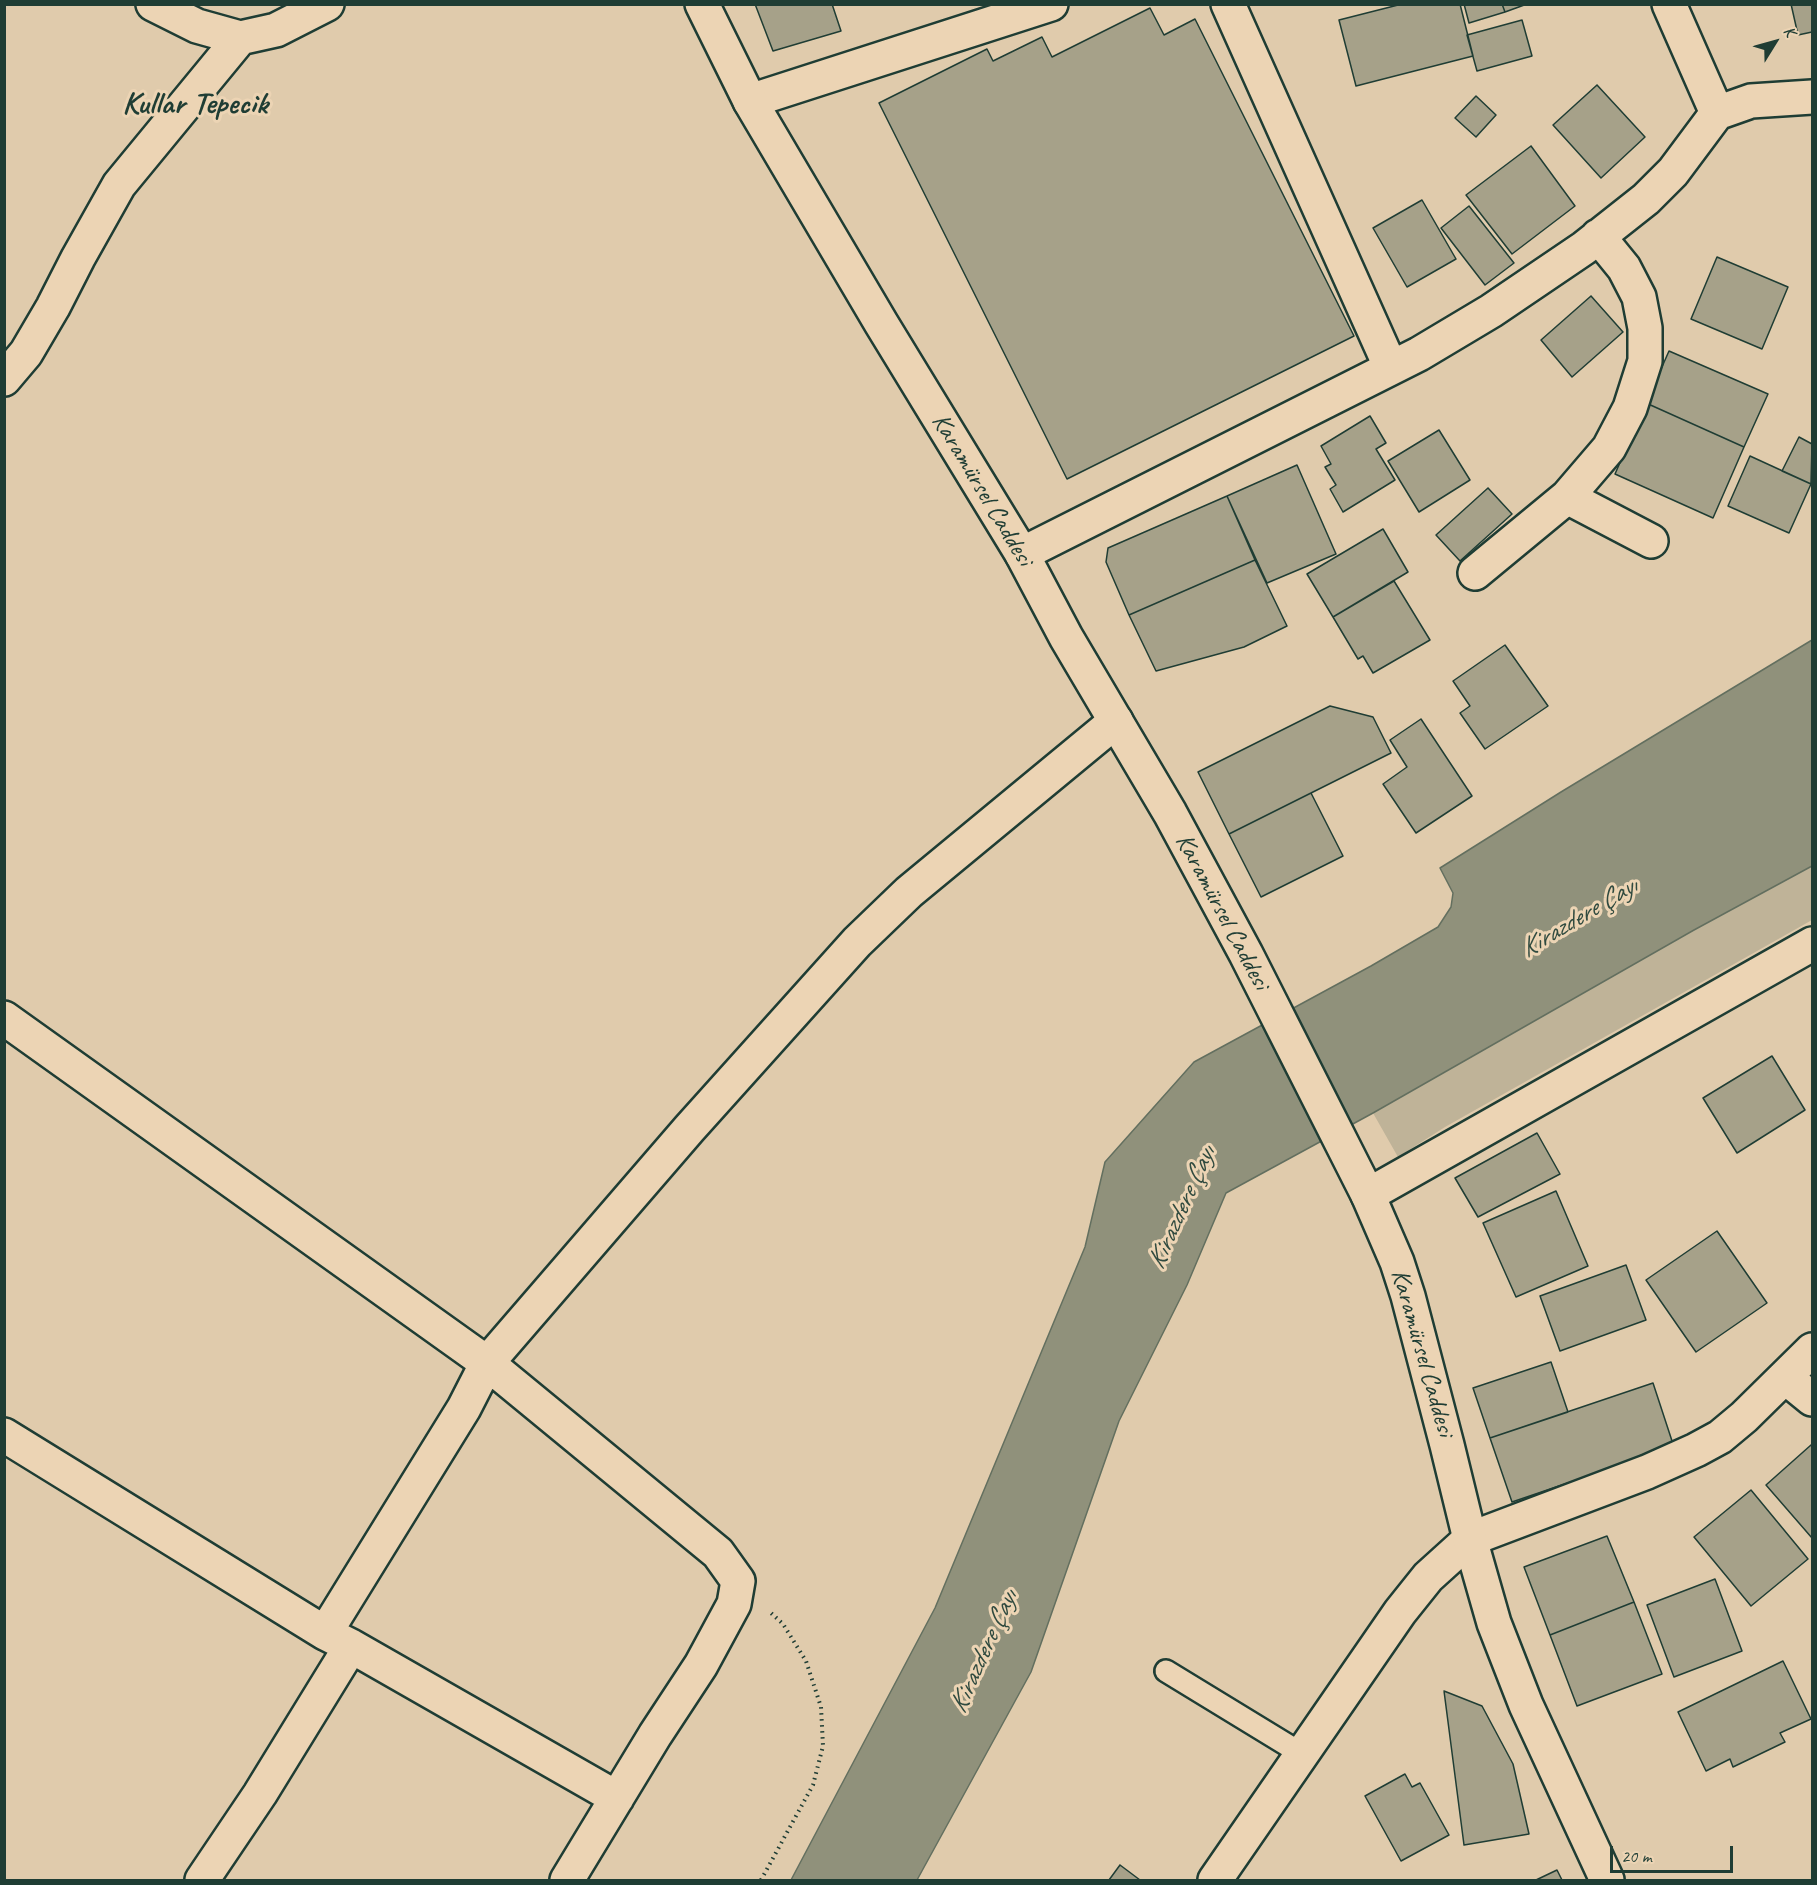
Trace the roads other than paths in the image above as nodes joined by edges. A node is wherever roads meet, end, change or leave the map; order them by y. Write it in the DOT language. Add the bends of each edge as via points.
graph roads {
  1 [pos="153,4"];
  2 [pos="327,4"];
  3 [pos="702,4"];
  4 [pos="1051,4"];
  5 [pos="1228,4"];
  6 [pos="1669,4"];
  7 [pos="240,38"];
  8 [pos="1812,97"];
  9 [pos="750,101"];
  10 [pos="1717,113"];
  11 [pos="1598,236"];
  12 [pos="1391,368"];
  13 [pos="4,379"];
  14 [pos="1567,497"];
  15 [pos="1651,541"];
  16 [pos="1022,554"];
  17 [pos="1474,573"];
  18 [pos="1116,721"];
  19 [pos="1812,944"];
  20 [pos="4,1018"];
  21 [pos="1368,1195"];
  22 [pos="1812,1350"];
  23 [pos="488,1363"];
  24 [pos="1785,1377"];
  25 [pos="1812,1399"];
  26 [pos="4,1435"];
  27 [pos="1470,1539"];
  28 [pos="338,1640"];
  29 [pos="1167,1671"];
  30 [pos="1302,1754"];
  31 [pos="617,1798"];
  32 [pos="202,1881"];
  33 [pos="567,1881"];
  34 [pos="1215,1881"];
  35 [pos="1607,1881"];
  1 -- 7 [label="street" via="197,26"];
  2 -- 7 [label="street" via="276,30"];
  3 -- 9 [label="street, Karamürsel Caddesi"];
  4 -- 9 [label="street"];
  5 -- 12 [label="street"];
  6 -- 10 [label="street"];
  7 -- 13 [label="street" via="119,185 53,307"];
  8 -- 10 [label="street" via="1751,102"];
  9 -- 16 [label="street, Karamürsel Caddesi"];
  10 -- 11 [label="street" via="1673,172 1646,199"];
  11 -- 12 [label="street" via="1491,311"];
  11 -- 14 [label="street" via="1624,268 1638,297 1645,328 1645,361 1630,408 1609,448"];
  12 -- 16 [label="street"];
  14 -- 15 [label="street"];
  14 -- 17 [label="street"];
  16 -- 18 [label="street, Karamürsel Caddesi"];
  18 -- 21 [label="street, Karamürsel Caddesi" via="1246,954"];
  18 -- 23 [label="street" via="909,892 857,942 689,1129"];
  19 -- 21 [label="street"];
  20 -- 23 [label="street"];
  21 -- 27 [label="street, Karamürsel Caddesi" via="1408,1296"];
  22 -- 24 [label="street"];
  23 -- 28 [label="street"];
  23 -- 31 [label="street" via="718,1553 738,1581 734,1604 701,1665"];
  24 -- 25 [label="street"];
  24 -- 27 [label="street" via="1720,1437 1696,1450"];
  26 -- 28 [label="street"];
  27 -- 30 [label="street" via="1428,1577"];
  27 -- 35 [label="street, Karamürsel Caddesi" via="1494,1623 1526,1705"];
  28 -- 31 [label="street"];
  28 -- 32 [label="street" via="260,1794"];
  29 -- 30 [label="lane"];
  30 -- 34 [label="street"];
  31 -- 33 [label="street"];
}
